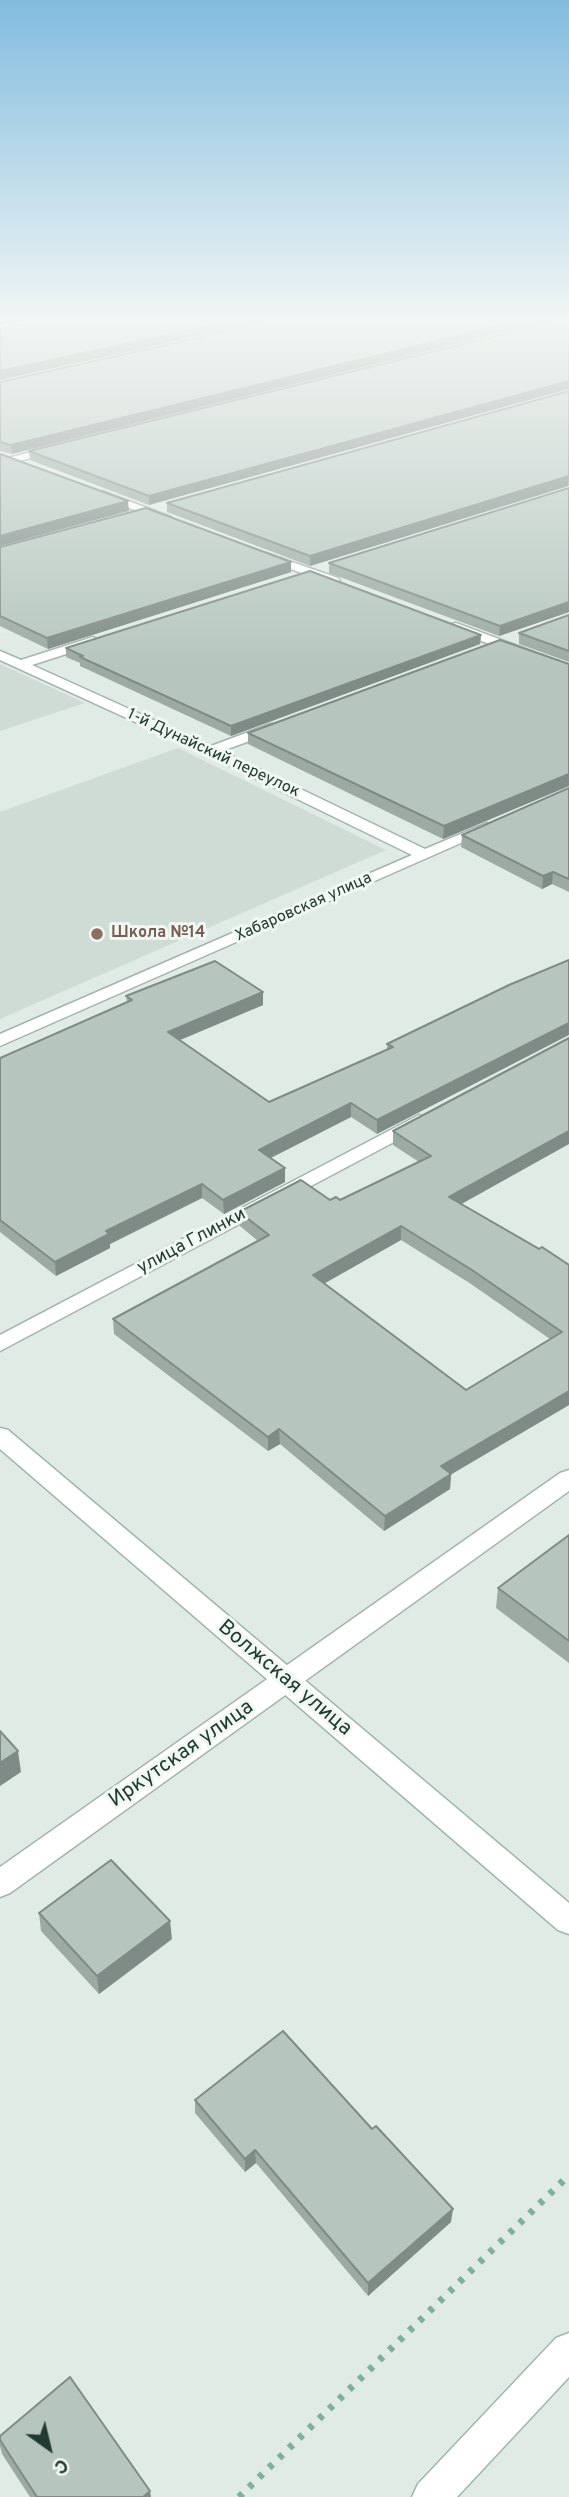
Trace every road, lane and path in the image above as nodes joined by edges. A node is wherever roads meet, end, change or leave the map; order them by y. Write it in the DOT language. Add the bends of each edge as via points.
graph roads {
  1 [pos="64,447"];
  2 [pos="4,459"];
  3 [pos="36,469"];
  4 [pos="86,488"];
  5 [pos="162,508"];
  6 [pos="149,512"];
  7 [pos="124,519"];
  8 [pos="174,521"];
  9 [pos="248,549"];
  10 [pos="336,564"];
  11 [pos="310,572"];
  12 [pos="284,580"];
  13 [pos="349,587"];
  14 [pos="439,621"];
  15 [pos="112,635"];
  16 [pos="523,635"];
  17 [pos="500,644"];
  18 [pos="475,653"];
  19 [pos="0,655"];
  20 [pos="20,664"];
  21 [pos="569,670"];
  22 [pos="285,723"];
  23 [pos="210,751"];
  24 [pos="497,824"];
  25 [pos="425,855"];
  26 [pos="0,1041"];
  27 [pos="436,1112"];
  28 [pos="0,1344"];
  29 [pos="0,1436"];
  30 [pos="569,1479"];
  31 [pos="286,1681"];
  32 [pos="0,1884"];
  33 [pos="569,1921"];
  34 [pos="569,2175"];
  35 [pos="569,2351"];
  36 [pos="239,2497"];
  37 [pos="431,2497"];
  1 -- 2 [label="street"];
  2 -- 3 [label="street"];
  4 -- 6 [label="street"];
  5 -- 6 [label="street"];
  6 -- 7 [label="street"];
  6 -- 8 [label="street"];
  9 -- 11 [label="street"];
  10 -- 11 [label="street"];
  11 -- 12 [label="street"];
  11 -- 13 [label="street"];
  14 -- 17 [label="street"];
  15 -- 20 [label="street"];
  16 -- 17 [label="street"];
  17 -- 18 [label="street"];
  17 -- 21 [label="street"];
  19 -- 20 [label="street, 1-й Дунайский переулок"];
  20 -- 23 [label="street, 1-й Дунайский переулок"];
  22 -- 23 [label="street"];
  23 -- 25 [label="street, 1-й Дунайский переулок"];
  24 -- 25 [label="street, Хабаровская улица"];
  25 -- 26 [label="street, Хабаровская улица"];
  27 -- 28 [label="street, улица Глинки"];
  29 -- 31 [label="street, Волжская улица"];
  30 -- 31 [label="street, Иркутская улица"];
  31 -- 32 [label="street, Иркутская улица"];
  31 -- 33 [label="street, Волжская улица"];
  34 -- 36 [label="path"];
  35 -- 37 [label="street"];
}
